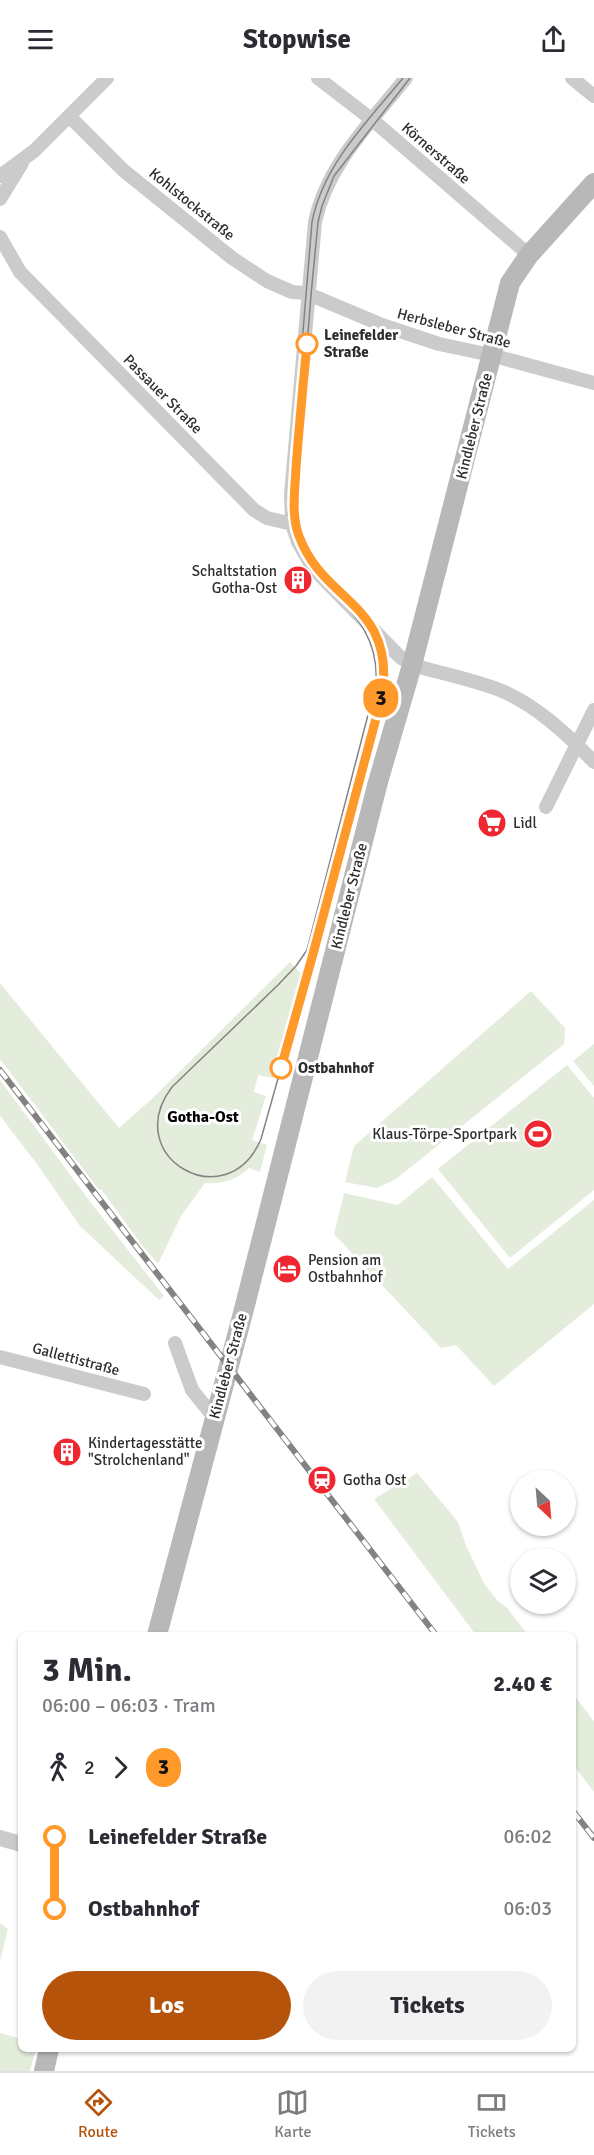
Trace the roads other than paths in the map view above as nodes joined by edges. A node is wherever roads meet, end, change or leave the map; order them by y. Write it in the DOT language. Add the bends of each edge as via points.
graph roads {
  1 [pos="107,78"];
  2 [pos="318,78"];
  3 [pos="406,78"];
  4 [pos="572,78"];
  5 [pos="594,96"];
  6 [pos="69,116"];
  7 [pos="372,121"];
  8 [pos="25,159"];
  9 [pos="0,176"];
  10 [pos="594,183"];
  11 [pos="0,200"];
  12 [pos="0,237"];
  13 [pos="529,255"];
  14 [pos="0,260"];
  15 [pos="20,272"];
  16 [pos="309,294"];
  17 [pos="491,355"];
  18 [pos="594,382"];
  19 [pos="292,524"];
  20 [pos="412,665"];
  21 [pos="594,710"];
  22 [pos="577,744"];
  23 [pos="594,762"];
  24 [pos="546,807"];
  25 [pos="176,1343"];
  26 [pos="0,1357"];
  27 [pos="144,1394"];
  28 [pos="209,1411"];
  29 [pos="157,1632"];
  30 [pos="0,1838"];
  31 [pos="18,1843"];
  32 [pos="48,2052"];
  33 [pos="44,2071"];
  1 -- 6 [label="street"];
  2 -- 7 [label="street, Körnerstraße"];
  3 -- 7 [label="street"];
  4 -- 5 [label="street"];
  6 -- 8 [label="street"];
  6 -- 16 [label="street, Kohlstockstraße" via="123,170 232,258 267,281 292,292"];
  7 -- 13 [label="street, Körnerstraße"];
  7 -- 16 [label="street" via="324,189 315,222"];
  8 -- 9 [label="street"];
  8 -- 11 [label="street"];
  10 -- 13 [label="main road, Kindleber Straße"];
  12 -- 15 [label="street, Passauer Straße"];
  13 -- 17 [label="main road, Kindleber Straße" via="510,283"];
  14 -- 15 [label="street, Passauer Straße"];
  15 -- 19 [label="street, Passauer Straße" via="254,510 267,518"];
  16 -- 17 [label="street, Herbsleber Straße" via="382,325"];
  16 -- 19 [label="street" via="291,494"];
  17 -- 18 [label="street, Herbsleber Straße"];
  17 -- 20 [label="main road, Kindleber Straße"];
  19 -- 20 [label="street" via="298,542 318,573"];
  20 -- 22 [label="street" via="499,690 535,710"];
  20 -- 29 [label="main road, Kindleber Straße" via="378,782 243,1313"];
  21 -- 22 [label="street"];
  22 -- 23 [label="street"];
  22 -- 24 [label="street"];
  25 -- 28 [label="street" via="188,1382"];
  26 -- 27 [label="street, Gallettistraße"];
  30 -- 31 [label="street"];
  32 -- 33 [label="main road"];
}
